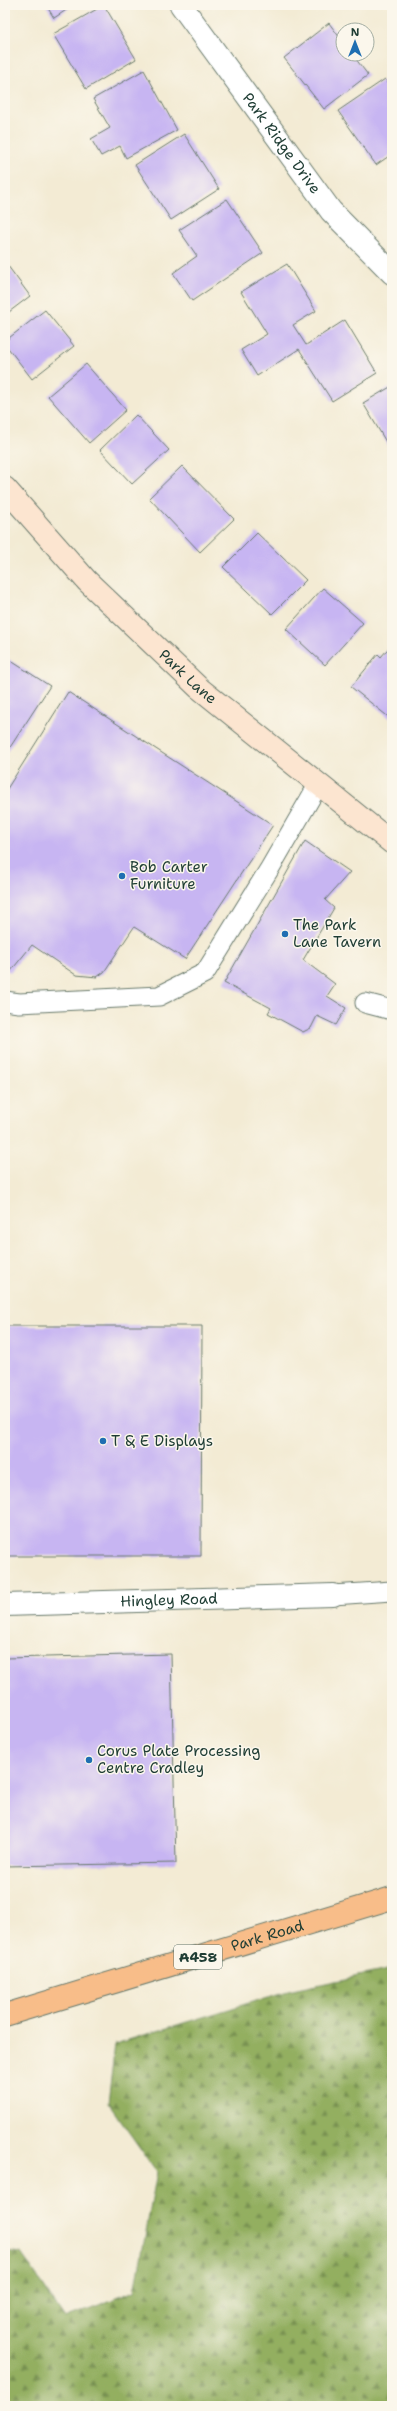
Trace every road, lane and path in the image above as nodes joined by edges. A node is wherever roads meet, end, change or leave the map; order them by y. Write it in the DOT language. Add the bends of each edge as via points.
graph roads {
  1 [pos="181,5"];
  2 [pos="392,274"];
  3 [pos="5,488"];
  4 [pos="318,785"];
  5 [pos="392,843"];
  6 [pos="5,1001"];
  7 [pos="365,1002"];
  8 [pos="392,1010"];
  9 [pos="392,1591"];
  10 [pos="333,1595"];
  11 [pos="5,1605"];
  12 [pos="392,1898"];
  13 [pos="5,2015"];
  1 -- 2 [label="street, Park Ridge Drive" via="331,212"];
  3 -- 4 [label="main road, Park Lane" via="87,581 199,688"];
  4 -- 5 [label="main road, Park Lane"];
  4 -- 6 [label="lane" via="205,973 159,996 19,1003"];
  7 -- 8 [label="lane"];
  9 -- 10 [label="lane"];
  10 -- 11 [label="street, Hingley Road"];
  12 -- 13 [label="highway, Park Road / A458"];
}
